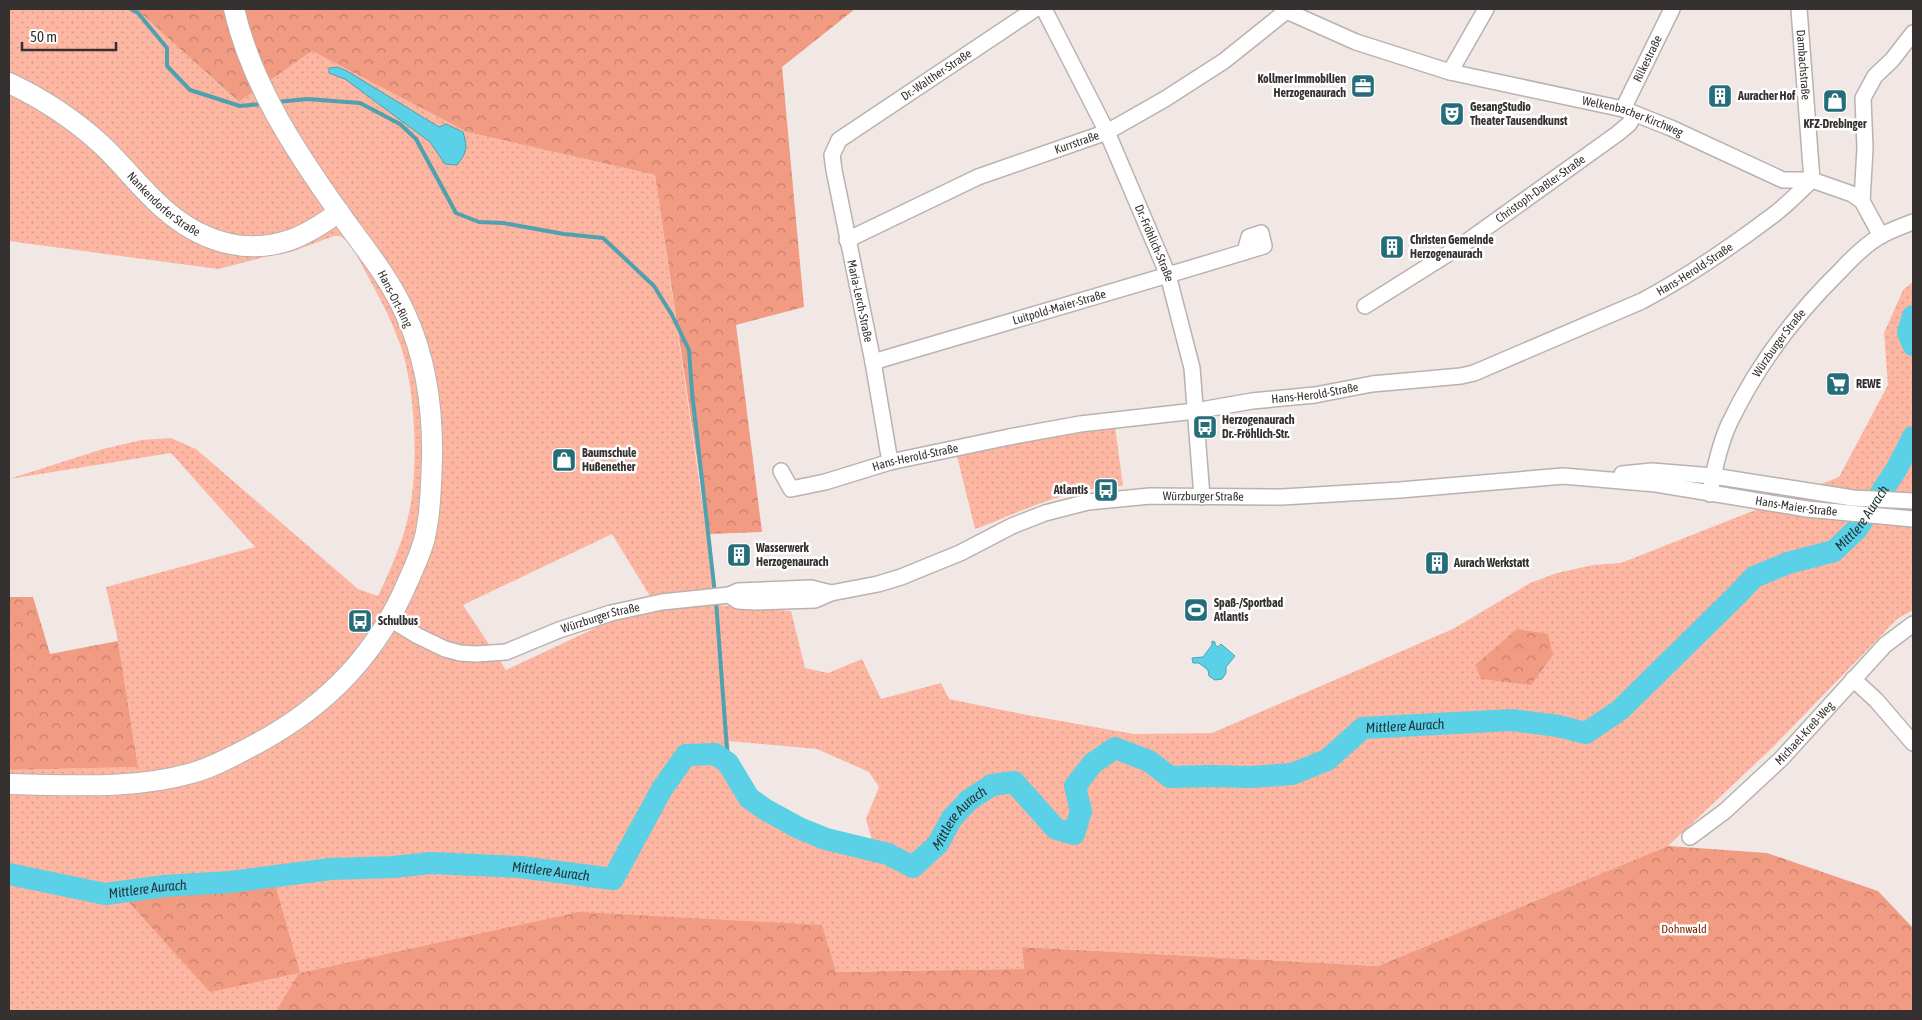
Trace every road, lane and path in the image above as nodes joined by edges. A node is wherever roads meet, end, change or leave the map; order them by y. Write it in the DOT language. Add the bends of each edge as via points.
graph roads {
  1 [pos="234,9"];
  2 [pos="1035,9"];
  3 [pos="1044,9"];
  4 [pos="1486,9"];
  5 [pos="1672,9"];
  6 [pos="1799,9"];
  7 [pos="1286,10"];
  8 [pos="1913,33"];
  9 [pos="1450,72"];
  10 [pos="9,83"];
  11 [pos="1629,111"];
  12 [pos="1106,132"];
  13 [pos="839,140"];
  14 [pos="1812,180"];
  15 [pos="1862,200"];
  16 [pos="339,212"];
  17 [pos="1913,222"];
  18 [pos="1881,236"];
  19 [pos="848,240"];
  20 [pos="1245,252"];
  21 [pos="1168,275"];
  22 [pos="1365,306"];
  23 [pos="873,362"];
  24 [pos="1195,411"];
  25 [pos="890,462"];
  26 [pos="781,471"];
  27 [pos="1713,476"];
  28 [pos="1591,477"];
  29 [pos="1710,494"];
  30 [pos="1202,497"];
  31 [pos="1913,501"];
  32 [pos="1912,519"];
  33 [pos="390,619"];
  34 [pos="1913,624"];
  35 [pos="1853,678"];
  36 [pos="1913,743"];
  37 [pos="9,784"];
  38 [pos="1690,837"];
  1 -- 16 [label="main road, Hans-Ort-Ring" via="249,61 295,149"];
  2 -- 13 [label="street, Dr.-Walther-Straße"];
  3 -- 12 [label="street, Dr.-Fröhlich-Straße"];
  4 -- 9 [label="street"];
  5 -- 11 [label="street, Rilkestraße"];
  6 -- 14 [label="street, Dambachstraße"];
  7 -- 9 [label="street, Welkenbacher Kirchweg" via="1356,42"];
  7 -- 12 [label="street, Kurrstraße" via="1224,61"];
  8 -- 15 [label="street" via="1875,76 1863,98"];
  9 -- 11 [label="street, Welkenbacher Kirchweg"];
  10 -- 16 [label="main road, Nankendorfer Straße" via="83,128 164,209 203,236 232,246 260,247 290,240"];
  11 -- 14 [label="street, Welkenbacher Kirchweg" via="1783,180"];
  11 -- 22 [label="street, Christoph-Daßler-Straße" via="1629,124 1617,134 1462,245"];
  12 -- 19 [label="street, Kurrstraße" via="978,177"];
  12 -- 21 [label="street, Dr.-Fröhlich-Straße"];
  13 -- 19 [label="street, Maria-Lerch-Straße" via="832,155"];
  14 -- 15 [label="street, Welkenbacher Kirchweg"];
  14 -- 24 [label="street, Hans-Herold-Straße" via="1773,216 1660,292 1474,373 1372,384 1314,395 1252,400"];
  15 -- 18 [label="street"];
  16 -- 33 [label="main road, Hans-Ort-Ring" via="387,278 406,314 424,368 429,402 432,431 427,528 415,565"];
  17 -- 18 [label="street, Würzburger Straße"];
  18 -- 27 [label="street, Würzburger Straße" via="1855,255 1834,277 1790,327 1766,361 1728,426"];
  19 -- 23 [label="street, Maria-Lerch-Straße"];
  20 -- 21 [label="street, Luitpold-Maier-Straße"];
  21 -- 23 [label="street, Luitpold-Maier-Straße"];
  21 -- 24 [label="street, Dr.-Fröhlich-Straße" via="1192,368"];
  23 -- 25 [label="street, Maria-Lerch-Straße"];
  24 -- 25 [label="street, Hans-Herold-Straße" via="1080,424"];
  24 -- 30 [label="street, Dr.-Fröhlich-Straße"];
  25 -- 26 [label="street, Hans-Herold-Straße" via="792,489"];
  27 -- 28 [label="street, Würzburger Straße" via="1652,470"];
  27 -- 29 [label="street, Würzburger Straße"];
  27 -- 31 [label="street, Hans-Maier-Straße" via="1814,494"];
  28 -- 29 [label="street, Würzburger Straße"];
  28 -- 30 [label="street, Würzburger Straße" via="1562,476 1282,497"];
  29 -- 32 [label="street, Hans-Maier-Straße" via="1807,509"];
  30 -- 33 [label="street, Würzburger Straße" via="1108,499 1065,507 1012,526 901,578 831,593 812,588 738,590 729,595 662,602 611,613 506,652 476,654 445,649"];
  33 -- 37 [label="main road, Hans-Ort-Ring" via="355,669 330,693 308,712 239,754 193,773 138,783 78,786"];
  34 -- 35 [label="street, Michael-Kreß-Weg" via="1885,645"];
  35 -- 36 [label="street"];
  35 -- 38 [label="street, Michael-Kreß-Weg" via="1781,759 1726,811"];
}
